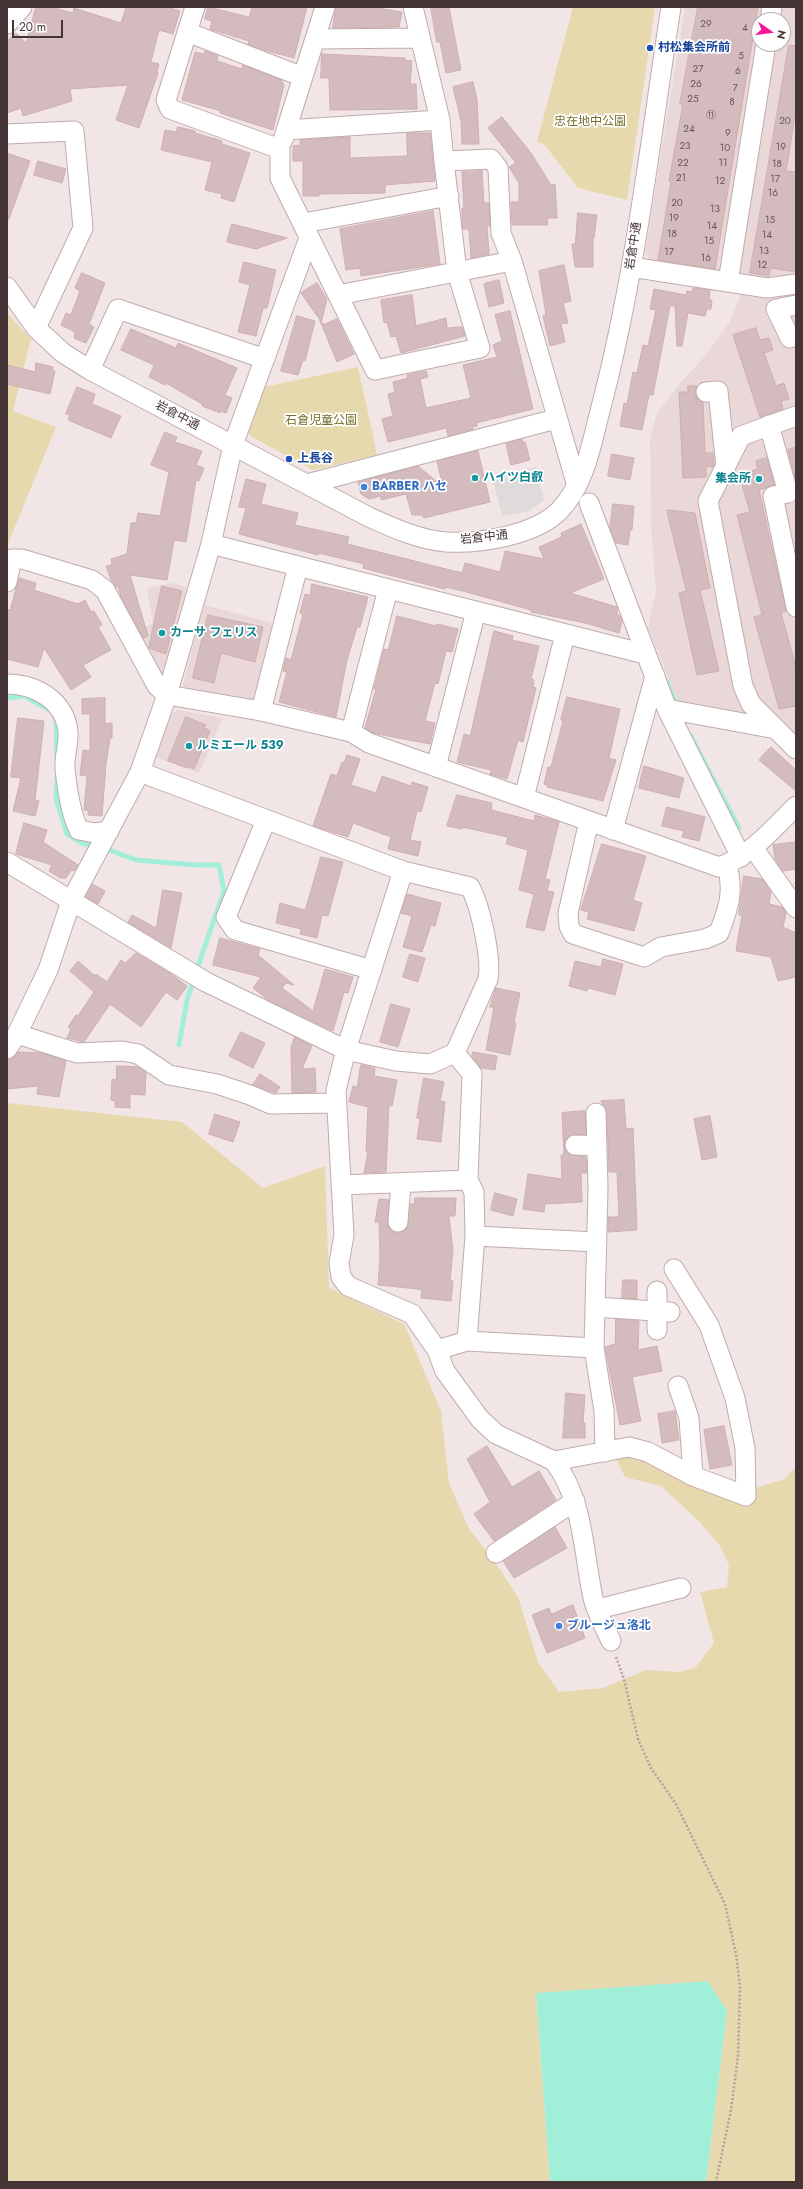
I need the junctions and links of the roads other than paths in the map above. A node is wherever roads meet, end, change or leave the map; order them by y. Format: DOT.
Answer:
graph roads {
  1 [pos="22,7"];
  2 [pos="195,7"];
  3 [pos="325,7"];
  4 [pos="413,7"];
  5 [pos="671,7"];
  6 [pos="7,24"];
  7 [pos="187,32"];
  8 [pos="419,38"];
  9 [pos="315,39"];
  10 [pos="765,52"];
  11 [pos="303,77"];
  12 [pos="440,120"];
  13 [pos="286,130"];
  14 [pos="7,134"];
  15 [pos="280,149"];
  16 [pos="444,161"];
  17 [pos="449,196"];
  18 [pos="306,230"];
  19 [pos="512,261"];
  20 [pos="631,266"];
  21 [pos="457,272"];
  22 [pos="728,282"];
  23 [pos="796,284"];
  24 [pos="7,287"];
  25 [pos="338,295"];
  26 [pos="796,305"];
  27 [pos="36,328"];
  28 [pos="794,342"];
  29 [pos="265,359"];
  30 [pos="90,370"];
  31 [pos="706,392"];
  32 [pos="796,416"];
  33 [pos="556,419"];
  34 [pos="769,425"];
  35 [pos="233,445"];
  36 [pos="726,467"];
  37 [pos="307,484"];
  38 [pos="577,486"];
  39 [pos="589,503"];
  40 [pos="211,544"];
  41 [pos="298,566"];
  42 [pos="7,582"];
  43 [pos="388,589"];
  44 [pos="796,607"];
  45 [pos="476,611"];
  46 [pos="565,634"];
  47 [pos="645,654"];
  48 [pos="655,676"];
  49 [pos="7,684"];
  50 [pos="167,695"];
  51 [pos="675,710"];
  52 [pos="261,711"];
  53 [pos="776,729"];
  54 [pos="351,732"];
  55 [pos="796,749"];
  56 [pos="436,767"];
  57 [pos="140,772"];
  58 [pos="524,798"];
  59 [pos="796,806"];
  60 [pos="266,820"];
  61 [pos="589,821"];
  62 [pos="613,830"];
  63 [pos="109,831"];
  64 [pos="741,857"];
  65 [pos="7,862"];
  66 [pos="403,871"];
  67 [pos="71,901"];
  68 [pos="796,908"];
  69 [pos="372,970"];
  70 [pos="12,1042"];
  71 [pos="346,1050"];
  72 [pos="455,1052"];
  73 [pos="336,1103"];
  74 [pos="596,1113"];
  75 [pos="575,1145"];
  76 [pos="597,1146"];
  77 [pos="468,1180"];
  78 [pos="401,1183"];
  79 [pos="341,1185"];
  80 [pos="398,1222"];
  81 [pos="475,1236"];
  82 [pos="596,1242"];
  83 [pos="674,1269"];
  84 [pos="657,1291"];
  85 [pos="595,1307"];
  86 [pos="663,1311"];
  87 [pos="657,1330"];
  88 [pos="467,1341"];
  89 [pos="594,1348"];
  90 [pos="437,1350"];
  91 [pos="678,1386"];
  92 [pos="605,1452"];
  93 [pos="554,1461"];
  94 [pos="693,1476"];
  95 [pos="575,1501"];
  96 [pos="496,1553"];
  97 [pos="681,1588"];
  98 [pos="598,1609"];
  99 [pos="611,1641"];
  1 -- 6 [label="street"];
  2 -- 7 [label="street"];
  3 -- 9 [label="street"];
  4 -- 8 [label="street"];
  5 -- 20 [label="street, 岩倉中通"];
  7 -- 11 [label="street"];
  7 -- 15 [label="street"];
  8 -- 9 [label="street"];
  8 -- 12 [label="street"];
  9 -- 11 [label="street"];
  10 -- 22 [label="street"];
  11 -- 13 [label="street"];
  12 -- 13 [label="street"];
  12 -- 16 [label="street"];
  13 -- 15 [label="street"];
  14 -- 27 [label="street"];
  15 -- 18 [label="street"];
  16 -- 17 [label="street"];
  16 -- 19 [label="street"];
  17 -- 18 [label="street"];
  17 -- 21 [label="street"];
  18 -- 25 [label="street"];
  18 -- 29 [label="street"];
  19 -- 21 [label="street"];
  19 -- 33 [label="street"];
  20 -- 22 [label="street"];
  20 -- 38 [label="street, 岩倉中通"];
  21 -- 25 [label="street"];
  21 -- 25 [label="street"];
  22 -- 23 [label="street"];
  24 -- 27 [label="street, 岩倉中通"];
  26 -- 28 [label="street"];
  27 -- 30 [label="street, 岩倉中通"];
  29 -- 30 [label="street"];
  29 -- 35 [label="street"];
  30 -- 35 [label="street, 岩倉中通"];
  31 -- 36 [label="street"];
  32 -- 34 [label="street"];
  33 -- 37 [label="street"];
  33 -- 38 [label="street"];
  34 -- 36 [label="street"];
  34 -- 44 [label="street"];
  35 -- 37 [label="street, 岩倉中通"];
  35 -- 40 [label="street"];
  36 -- 53 [label="street"];
  37 -- 38 [label="street, 岩倉中通"];
  39 -- 47 [label="street"];
  40 -- 41 [label="street"];
  40 -- 50 [label="street"];
  41 -- 43 [label="street"];
  41 -- 52 [label="street"];
  42 -- 50 [label="street"];
  43 -- 45 [label="street"];
  43 -- 54 [label="street"];
  45 -- 46 [label="street"];
  45 -- 56 [label="street"];
  46 -- 47 [label="street"];
  46 -- 58 [label="street"];
  47 -- 48 [label="street"];
  48 -- 51 [label="street"];
  48 -- 62 [label="street"];
  49 -- 63 [label="street"];
  50 -- 52 [label="street"];
  50 -- 57 [label="street"];
  51 -- 53 [label="street"];
  51 -- 64 [label="street"];
  52 -- 54 [label="street"];
  53 -- 55 [label="street"];
  54 -- 56 [label="street"];
  56 -- 58 [label="street"];
  57 -- 60 [label="street"];
  57 -- 63 [label="street"];
  58 -- 61 [label="street"];
  59 -- 64 [label="street"];
  60 -- 66 [label="street"];
  60 -- 69 [label="street"];
  61 -- 62 [label="street"];
  61 -- 64 [label="street"];
  62 -- 64 [label="street"];
  63 -- 67 [label="street"];
  64 -- 68 [label="street"];
  65 -- 67 [label="street"];
  66 -- 69 [label="street"];
  66 -- 72 [label="street"];
  67 -- 70 [label="street"];
  67 -- 71 [label="street"];
  69 -- 71 [label="street"];
  70 -- 73 [label="street"];
  71 -- 72 [label="street"];
  71 -- 73 [label="street"];
  72 -- 77 [label="street"];
  73 -- 79 [label="street"];
  74 -- 76 [label="street"];
  75 -- 76 [label="street"];
  76 -- 82 [label="street"];
  77 -- 78 [label="street"];
  77 -- 81 [label="street"];
  78 -- 79 [label="street"];
  78 -- 80 [label="street"];
  79 -- 90 [label="street"];
  81 -- 82 [label="street"];
  81 -- 88 [label="street"];
  82 -- 85 [label="street"];
  83 -- 94 [label="street"];
  84 -- 86 [label="street"];
  85 -- 86 [label="street"];
  85 -- 89 [label="street"];
  86 -- 87 [label="street"];
  88 -- 89 [label="street"];
  88 -- 90 [label="street"];
  89 -- 92 [label="street"];
  90 -- 93 [label="street"];
  91 -- 94 [label="street"];
  92 -- 93 [label="street"];
  92 -- 94 [label="street"];
  93 -- 95 [label="street"];
  95 -- 96 [label="street"];
  95 -- 98 [label="street"];
  97 -- 98 [label="street"];
  98 -- 99 [label="street"];
}
